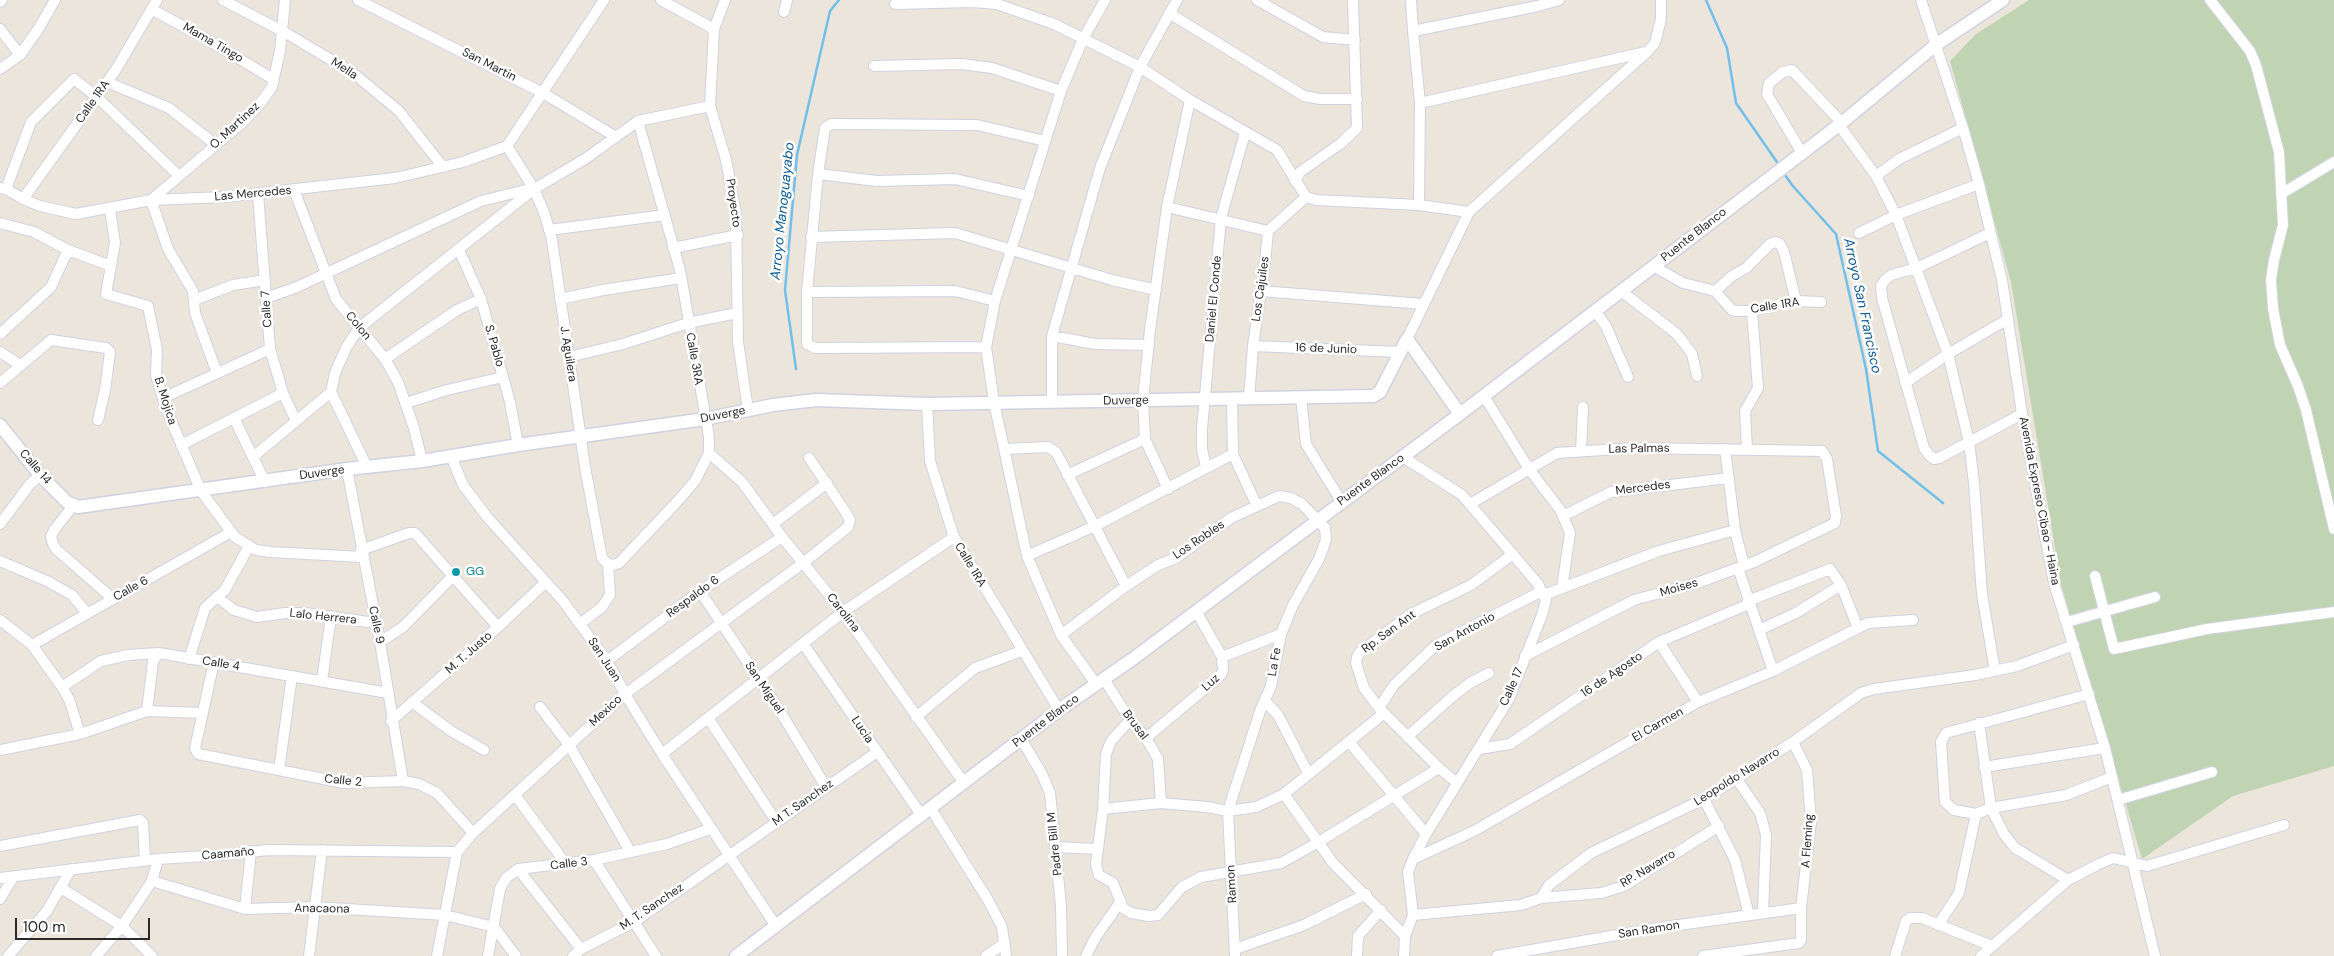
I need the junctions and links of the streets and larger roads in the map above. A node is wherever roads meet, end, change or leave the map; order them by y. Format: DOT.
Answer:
graph roads {
  1 [pos="55,0"];
  2 [pos="157,0"];
  3 [pos="222,0"];
  4 [pos="285,0"];
  5 [pos="358,0"];
  6 [pos="604,0"];
  7 [pos="661,0"];
  8 [pos="725,0"];
  9 [pos="787,0"];
  10 [pos="1105,0"];
  11 [pos="1177,0"];
  12 [pos="1257,0"];
  13 [pos="1353,0"];
  14 [pos="1412,0"];
  15 [pos="1559,0"];
  16 [pos="1661,0"];
  17 [pos="1921,0"];
  18 [pos="2003,0"];
  19 [pos="2210,0"];
  20 [pos="375,2"];
  21 [pos="895,4"];
  22 [pos="151,9"];
  23 [pos="784,12"];
  24 [pos="1169,13"];
  25 [pos="0,29"];
  26 [pos="282,30"];
  27 [pos="714,30"];
  28 [pos="1413,31"];
  29 [pos="1083,39"];
  30 [pos="1356,40"];
  31 [pos="1936,44"];
  32 [pos="1647,52"];
  33 [pos="20,55"];
  34 [pos="874,66"];
  35 [pos="1140,67"];
  36 [pos="0,69"];
  37 [pos="273,79"];
  38 [pos="107,82"];
  39 [pos="1061,91"];
  40 [pos="543,93"];
  41 [pos="97,97"];
  42 [pos="1357,99"];
  43 [pos="1190,100"];
  44 [pos="1420,103"];
  45 [pos="710,106"];
  46 [pos="638,121"];
  47 [pos="1841,124"];
  48 [pos="1964,128"];
  49 [pos="1245,132"];
  50 [pos="616,137"];
  51 [pos="1045,141"];
  52 [pos="216,145"];
  53 [pos="507,146"];
  54 [pos="1802,153"];
  55 [pos="2334,162"];
  56 [pos="443,166"];
  57 [pos="818,174"];
  58 [pos="179,176"];
  59 [pos="1876,176"];
  60 [pos="1295,181"];
  61 [pos="1979,184"];
  62 [pos="3,188"];
  63 [pos="534,188"];
  64 [pos="294,190"];
  65 [pos="258,194"];
  66 [pos="2282,194"];
  67 [pos="1029,196"];
  68 [pos="1306,197"];
  69 [pos="23,199"];
  70 [pos="152,200"];
  71 [pos="1420,205"];
  72 [pos="1168,207"];
  73 [pos="110,209"];
  74 [pos="1469,212"];
  75 [pos="665,215"];
  76 [pos="1896,215"];
  77 [pos="1221,218"];
  78 [pos="0,223"];
  79 [pos="549,230"];
  80 [pos="1268,231"];
  81 [pos="1859,233"];
  82 [pos="1990,233"];
  83 [pos="738,235"];
  84 [pos="811,237"];
  85 [pos="673,248"];
  86 [pos="68,250"];
  87 [pos="458,250"];
  88 [pos="1012,251"];
  89 [pos="111,266"];
  90 [pos="1653,266"];
  91 [pos="1073,267"];
  92 [pos="1917,268"];
  93 [pos="327,273"];
  94 [pos="681,278"];
  95 [pos="265,280"];
  96 [pos="1156,290"];
  97 [pos="1261,291"];
  98 [pos="1621,291"];
  99 [pos="1715,291"];
  100 [pos="807,292"];
  101 [pos="266,298"];
  102 [pos="481,299"];
  103 [pos="194,300"];
  104 [pos="560,300"];
  105 [pos="995,301"];
  106 [pos="1796,301"];
  107 [pos="1821,302"];
  108 [pos="1423,304"];
  109 [pos="1594,311"];
  110 [pos="1752,311"];
  111 [pos="737,313"];
  112 [pos="2008,320"];
  113 [pos="688,323"];
  114 [pos="358,328"];
  115 [pos="0,334"];
  116 [pos="1052,336"];
  117 [pos="1407,339"];
  118 [pos="1149,345"];
  119 [pos="1252,346"];
  120 [pos="986,347"];
  121 [pos="270,349"];
  122 [pos="0,352"];
  123 [pos="1400,352"];
  124 [pos="1948,354"];
  125 [pos="569,357"];
  126 [pos="386,359"];
  127 [pos="20,365"];
  128 [pos="217,373"];
  129 [pos="1697,376"];
  130 [pos="503,377"];
  131 [pos="1628,377"];
  132 [pos="0,383"];
  133 [pos="1905,383"];
  134 [pos="331,392"];
  135 [pos="283,393"];
  136 [pos="1484,396"];
  137 [pos="1302,397"];
  138 [pos="163,398"];
  139 [pos="1232,399"];
  140 [pos="1249,399"];
  141 [pos="1143,400"];
  142 [pos="1205,400"];
  143 [pos="994,402"];
  144 [pos="1052,402"];
  145 [pos="406,403"];
  146 [pos="927,404"];
  147 [pos="1583,407"];
  148 [pos="748,410"];
  149 [pos="1460,414"];
  150 [pos="2022,414"];
  151 [pos="234,418"];
  152 [pos="705,419"];
  153 [pos="98,420"];
  154 [pos="296,421"];
  155 [pos="0,425"];
  156 [pos="580,436"];
  157 [pos="1145,438"];
  158 [pos="1969,442"];
  159 [pos="181,445"];
  160 [pos="518,445"];
  161 [pos="1005,449"];
  162 [pos="1725,449"];
  163 [pos="1747,450"];
  164 [pos="1581,451"];
  165 [pos="709,453"];
  166 [pos="1234,454"];
  167 [pos="451,456"];
  168 [pos="253,457"];
  169 [pos="1402,457"];
  170 [pos="809,458"];
  171 [pos="422,461"];
  172 [pos="367,467"];
  173 [pos="1206,467"];
  174 [pos="347,469"];
  175 [pos="1528,469"];
  176 [pos="40,475"];
  177 [pos="1067,475"];
  178 [pos="1729,478"];
  179 [pos="265,482"];
  180 [pos="827,483"];
  181 [pos="1168,489"];
  182 [pos="201,491"];
  183 [pos="1342,501"];
  184 [pos="1470,504"];
  185 [pos="73,506"];
  186 [pos="1257,506"];
  187 [pos="1563,516"];
  188 [pos="1317,520"];
  189 [pos="1835,523"];
  190 [pos="0,524"];
  191 [pos="773,524"];
  192 [pos="1095,526"];
  193 [pos="2334,529"];
  194 [pos="1735,530"];
  195 [pos="233,534"];
  196 [pos="782,537"];
  197 [pos="954,537"];
  198 [pos="250,546"];
  199 [pos="362,553"];
  200 [pos="1513,554"];
  201 [pos="1027,556"];
  202 [pos="0,561"];
  203 [pos="803,563"];
  204 [pos="610,565"];
  205 [pos="1741,567"];
  206 [pos="453,576"];
  207 [pos="2095,576"];
  208 [pos="546,582"];
  209 [pos="1841,585"];
  210 [pos="1126,586"];
  211 [pos="1562,588"];
  212 [pos="700,590"];
  213 [pos="1543,593"];
  214 [pos="218,597"];
  215 [pos="2155,597"];
  216 [pos="113,599"];
  217 [pos="1749,602"];
  218 [pos="1196,611"];
  219 [pos="843,612"];
  220 [pos="2104,612"];
  221 [pos="2334,612"];
  222 [pos="87,613"];
  223 [pos="330,616"];
  224 [pos="0,620"];
  225 [pos="1913,620"];
  226 [pos="375,622"];
  227 [pos="2067,622"];
  228 [pos="722,623"];
  229 [pos="580,624"];
  230 [pos="498,627"];
  231 [pos="1858,628"];
  232 [pos="1759,630"];
  233 [pos="1281,634"];
  234 [pos="1061,635"];
  235 [pos="380,642"];
  236 [pos="1659,642"];
  237 [pos="804,644"];
  238 [pos="32,645"];
  239 [pos="2074,645"];
  240 [pos="1022,650"];
  241 [pos="159,653"];
  242 [pos="1526,656"];
  243 [pos="1222,657"];
  244 [pos="189,659"];
  245 [pos="608,660"];
  246 [pos="214,662"];
  247 [pos="1774,671"];
  248 [pos="1995,671"];
  249 [pos="1489,673"];
  250 [pos="292,676"];
  251 [pos="758,679"];
  252 [pos="322,682"];
  253 [pos="1100,682"];
  254 [pos="62,686"];
  255 [pos="388,693"];
  256 [pos="625,694"];
  257 [pos="2089,694"];
  258 [pos="1264,701"];
  259 [pos="412,702"];
  260 [pos="1698,702"];
  261 [pos="540,707"];
  262 [pos="1059,710"];
  263 [pos="147,711"];
  264 [pos="1381,711"];
  265 [pos="203,713"];
  266 [pos="916,717"];
  267 [pos="708,718"];
  268 [pos="1130,720"];
  269 [pos="391,721"];
  270 [pos="1979,723"];
  271 [pos="80,734"];
  272 [pos="1407,737"];
  273 [pos="1146,738"];
  274 [pos="1021,740"];
  275 [pos="1350,742"];
  276 [pos="1793,742"];
  277 [pos="569,745"];
  278 [pos="2105,748"];
  279 [pos="1478,749"];
  280 [pos="0,750"];
  281 [pos="484,750"];
  282 [pos="877,752"];
  283 [pos="662,754"];
  284 [pos="1984,767"];
  285 [pos="1439,768"];
  286 [pos="279,770"];
  287 [pos="2212,772"];
  288 [pos="1308,773"];
  289 [pos="1736,778"];
  290 [pos="2112,778"];
  291 [pos="403,781"];
  292 [pos="964,783"];
  293 [pos="1457,783"];
  294 [pos="826,787"];
  295 [pos="1284,794"];
  296 [pos="516,795"];
  297 [pos="1394,796"];
  298 [pos="1704,799"];
  299 [pos="2118,800"];
  300 [pos="1161,803"];
  301 [pos="1990,808"];
  302 [pos="1103,809"];
  303 [pos="1228,811"];
  304 [pos="926,812"];
  305 [pos="1976,814"];
  306 [pos="776,821"];
  307 [pos="2284,825"];
  308 [pos="1719,826"];
  309 [pos="710,829"];
  310 [pos="473,833"];
  311 [pos="1426,834"];
  312 [pos="1317,843"];
  313 [pos="0,846"];
  314 [pos="1056,847"];
  315 [pos="1098,849"];
  316 [pos="322,850"];
  317 [pos="251,851"];
  318 [pos="630,851"];
  319 [pos="457,852"];
  320 [pos="728,854"];
  321 [pos="158,859"];
  322 [pos="1413,859"];
  323 [pos="594,860"];
  324 [pos="145,861"];
  325 [pos="566,864"];
  326 [pos="2134,865"];
  327 [pos="71,869"];
  328 [pos="518,869"];
  329 [pos="1232,873"];
  330 [pos="14,876"];
  331 [pos="0,878"];
  332 [pos="2068,880"];
  333 [pos="152,882"];
  334 [pos="61,888"];
  335 [pos="1366,894"];
  336 [pos="1540,898"];
  337 [pos="0,899"];
  338 [pos="1121,901"];
  339 [pos="314,907"];
  340 [pos="1802,908"];
  341 [pos="245,909"];
  342 [pos="1381,910"];
  343 [pos="1763,913"];
  344 [pos="445,915"];
  345 [pos="1413,915"];
  346 [pos="1749,915"];
  347 [pos="634,922"];
  348 [pos="1938,925"];
  349 [pos="122,926"];
  350 [pos="776,926"];
  351 [pos="494,927"];
  352 [pos="1405,936"];
  353 [pos="1004,943"];
  354 [pos="1992,946"];
  355 [pos="1234,952"];
  356 [pos="577,953"];
  357 [pos="8,956"];
  358 [pos="96,956"];
  359 [pos="152,956"];
  360 [pos="309,956"];
  361 [pos="437,956"];
  362 [pos="488,956"];
  363 [pos="516,956"];
  364 [pos="656,956"];
  365 [pos="736,956"];
  366 [pos="986,956"];
  367 [pos="1006,956"];
  368 [pos="1062,956"];
  369 [pos="1086,956"];
  370 [pos="1357,956"];
  371 [pos="1404,956"];
  372 [pos="1497,956"];
  373 [pos="1703,956"];
  374 [pos="1895,956"];
  375 [pos="1981,956"];
  376 [pos="2155,956"];
  1 -- 33 [label="street"];
  2 -- 22 [label="street, Calle 1RA"];
  3 -- 26 [label="street, Mella"];
  4 -- 26 [label="street, O. Martinez"];
  5 -- 20 [label="street, San Martin"];
  6 -- 40 [label="street"];
  7 -- 27 [label="street"];
  8 -- 27 [label="street, Proyecto"];
  9 -- 23 [label="street"];
  10 -- 29 [label="street, Brusal"];
  11 -- 24 [label="street"];
  12 -- 30 [label="street"];
  13 -- 30 [label="street"];
  14 -- 28 [label="street"];
  15 -- 28 [label="street"];
  16 -- 32 [label="street"];
  17 -- 31 [label="street, Avenida Expreso Cibao - Haina"];
  18 -- 31 [label="street, Puente Blanco"];
  19 -- 66 [label="street"];
  20 -- 40 [label="street, San Martin"];
  21 -- 29 [label="street"];
  22 -- 37 [label="street, Mama Tingo"];
  22 -- 38 [label="street, Calle 1RA"];
  24 -- 35 [label="street"];
  24 -- 42 [label="street"];
  25 -- 33 [label="street"];
  26 -- 37 [label="street, O. Martinez"];
  26 -- 56 [label="street, Mella"];
  27 -- 45 [label="street, Proyecto"];
  28 -- 44 [label="street"];
  29 -- 35 [label="street"];
  29 -- 39 [label="street, Brusal"];
  30 -- 42 [label="street"];
  31 -- 47 [label="street, Puente Blanco"];
  31 -- 48 [label="street, Avenida Expreso Cibao - Haina"];
  32 -- 44 [label="street"];
  32 -- 74 [label="street"];
  33 -- 36 [label="street"];
  34 -- 39 [label="street"];
  35 -- 43 [label="street"];
  35 -- 91 [label="street"];
  37 -- 52 [label="street, O. Martinez"];
  38 -- 41 [label="street, Calle 1RA"];
  38 -- 52 [label="street"];
  39 -- 51 [label="street, Brusal"];
  40 -- 50 [label="street, San Martin"];
  40 -- 53 [label="street"];
  41 -- 58 [label="street"];
  41 -- 62 [label="street"];
  41 -- 69 [label="street, Calle 1RA"];
  42 -- 60 [label="street"];
  43 -- 49 [label="street"];
  43 -- 72 [label="street"];
  44 -- 71 [label="street"];
  45 -- 46 [label="street"];
  45 -- 83 [label="street, Proyecto"];
  46 -- 50 [label="street"];
  46 -- 75 [label="street, Calle 3RA"];
  47 -- 54 [label="street, Puente Blanco"];
  47 -- 54 [label="street"];
  47 -- 59 [label="street"];
  48 -- 59 [label="street"];
  48 -- 61 [label="street, Avenida Expreso Cibao - Haina"];
  49 -- 60 [label="street"];
  49 -- 77 [label="street, Daniel El Conde"];
  50 -- 63 [label="street"];
  51 -- 57 [label="street"];
  51 -- 67 [label="street, Brusal"];
  52 -- 58 [label="street, O. Martinez"];
  53 -- 56 [label="street, Las Mercedes"];
  53 -- 63 [label="street, J. Aguilera"];
  54 -- 90 [label="street, Puente Blanco"];
  55 -- 66 [label="street"];
  56 -- 64 [label="street, Las Mercedes"];
  57 -- 67 [label="street"];
  57 -- 84 [label="street"];
  58 -- 70 [label="street, O. Martinez"];
  59 -- 76 [label="street"];
  60 -- 68 [label="street"];
  61 -- 76 [label="street"];
  61 -- 82 [label="street, Avenida Expreso Cibao - Haina"];
  62 -- 69 [label="street, Las Mercedes"];
  63 -- 79 [label="street, J. Aguilera"];
  63 -- 87 [label="street"];
  63 -- 93 [label="street"];
  64 -- 65 [label="street, Las Mercedes"];
  64 -- 93 [label="street, Colon"];
  65 -- 70 [label="street, Las Mercedes"];
  65 -- 95 [label="street, Calle 7"];
  66 -- 193 [label="street"];
  67 -- 88 [label="street, Brusal"];
  68 -- 71 [label="street"];
  68 -- 80 [label="street"];
  69 -- 73 [label="street, Las Mercedes"];
  70 -- 73 [label="street, Las Mercedes"];
  70 -- 103 [label="street"];
  71 -- 74 [label="street"];
  72 -- 77 [label="street"];
  72 -- 96 [label="street"];
  73 -- 89 [label="street"];
  74 -- 108 [label="street"];
  75 -- 79 [label="street"];
  75 -- 85 [label="street, Calle 3RA"];
  76 -- 81 [label="street"];
  76 -- 92 [label="street"];
  77 -- 80 [label="street"];
  77 -- 142 [label="street, Daniel El Conde"];
  78 -- 86 [label="street"];
  79 -- 104 [label="street, J. Aguilera"];
  80 -- 97 [label="street, Los Cajuiles"];
  82 -- 92 [label="street"];
  82 -- 112 [label="street, Avenida Expreso Cibao - Haina"];
  83 -- 85 [label="street"];
  83 -- 111 [label="street, Proyecto"];
  84 -- 88 [label="street"];
  84 -- 100 [label="street"];
  85 -- 94 [label="street, Calle 3RA"];
  86 -- 89 [label="street"];
  86 -- 115 [label="street"];
  87 -- 102 [label="street, S. Pablo"];
  87 -- 114 [label="street"];
  88 -- 91 [label="street"];
  88 -- 105 [label="street, Brusal"];
  89 -- 138 [label="street, B. Mojica"];
  90 -- 98 [label="street, Puente Blanco"];
  90 -- 99 [label="street"];
  91 -- 96 [label="street"];
  91 -- 116 [label="street"];
  92 -- 124 [label="street"];
  92 -- 133 [label="street"];
  93 -- 101 [label="street"];
  93 -- 114 [label="street, Colon"];
  94 -- 104 [label="street"];
  94 -- 113 [label="street, Calle 3RA"];
  95 -- 101 [label="street, Calle 7"];
  95 -- 103 [label="street"];
  96 -- 118 [label="street"];
  97 -- 108 [label="street"];
  97 -- 119 [label="street, Los Cajuiles"];
  98 -- 109 [label="street, Puente Blanco"];
  98 -- 129 [label="street"];
  99 -- 106 [label="street"];
  99 -- 110 [label="street, Calle 1RA"];
  100 -- 105 [label="street"];
  100 -- 120 [label="street"];
  101 -- 121 [label="street, Calle 7"];
  102 -- 126 [label="street"];
  102 -- 130 [label="street, S. Pablo"];
  103 -- 128 [label="street"];
  104 -- 125 [label="street, J. Aguilera"];
  105 -- 120 [label="street, Brusal"];
  106 -- 107 [label="street, Calle 1RA"];
  106 -- 110 [label="street, Calle 1RA"];
  108 -- 117 [label="street"];
  109 -- 131 [label="street"];
  109 -- 136 [label="street, Puente Blanco"];
  110 -- 163 [label="street"];
  111 -- 113 [label="street"];
  111 -- 148 [label="street, Proyecto"];
  112 -- 124 [label="street"];
  112 -- 150 [label="street, Avenida Expreso Cibao - Haina"];
  113 -- 125 [label="street"];
  113 -- 152 [label="street, Calle 3RA"];
  114 -- 126 [label="street, Colon"];
  114 -- 134 [label="street"];
  116 -- 118 [label="street"];
  116 -- 144 [label="street"];
  117 -- 123 [label="street"];
  117 -- 149 [label="street"];
  118 -- 141 [label="street"];
  119 -- 123 [label="street, 16 de Junio"];
  119 -- 140 [label="street, Los Cajuiles"];
  120 -- 143 [label="street, Brusal"];
  121 -- 128 [label="street"];
  121 -- 135 [label="street, Calle 7"];
  122 -- 127 [label="street"];
  123 -- 137 [label="street, Duverge"];
  124 -- 133 [label="street"];
  124 -- 158 [label="street"];
  125 -- 156 [label="street, J. Aguilera"];
  126 -- 145 [label="street, Colon"];
  127 -- 132 [label="street"];
  127 -- 153 [label="street"];
  128 -- 138 [label="street"];
  130 -- 145 [label="street"];
  130 -- 160 [label="street, S. Pablo"];
  133 -- 158 [label="street"];
  134 -- 154 [label="street"];
  134 -- 172 [label="street"];
  135 -- 151 [label="street"];
  135 -- 154 [label="street, Calle 7"];
  136 -- 149 [label="street, Puente Blanco"];
  136 -- 175 [label="street"];
  137 -- 140 [label="street, Duverge"];
  137 -- 183 [label="street"];
  138 -- 159 [label="street, B. Mojica"];
  139 -- 140 [label="street, Duverge"];
  139 -- 142 [label="street, Duverge"];
  139 -- 166 [label="street"];
  141 -- 142 [label="street, Duverge"];
  141 -- 144 [label="street, Duverge"];
  141 -- 157 [label="street"];
  142 -- 173 [label="street, Daniel El Conde"];
  143 -- 144 [label="street, Duverge"];
  143 -- 146 [label="street, Duverge"];
  143 -- 161 [label="street, Brusal"];
  145 -- 171 [label="street, Colon"];
  146 -- 148 [label="street, Duverge"];
  146 -- 197 [label="street, Calle 1RA"];
  147 -- 164 [label="street"];
  148 -- 152 [label="street, Duverge"];
  149 -- 169 [label="street, Puente Blanco"];
  150 -- 158 [label="street"];
  150 -- 227 [label="street, Avenida Expreso Cibao - Haina"];
  151 -- 159 [label="street"];
  151 -- 168 [label="street"];
  152 -- 156 [label="street, Duverge"];
  152 -- 165 [label="street, Calle 3RA"];
  154 -- 168 [label="street"];
  155 -- 176 [label="street, Calle 14"];
  156 -- 160 [label="street, Duverge"];
  156 -- 204 [label="street, J. Aguilera"];
  157 -- 177 [label="street"];
  157 -- 181 [label="street"];
  158 -- 248 [label="street"];
  159 -- 182 [label="street, B. Mojica"];
  160 -- 167 [label="street, Duverge"];
  161 -- 177 [label="street"];
  161 -- 201 [label="street, Brusal"];
  162 -- 163 [label="street, Las Palmas"];
  162 -- 164 [label="street, Las Palmas"];
  162 -- 178 [label="street"];
  163 -- 189 [label="street, Las Palmas"];
  164 -- 175 [label="street, Las Palmas"];
  165 -- 191 [label="street, Carolina"];
  165 -- 204 [label="street"];
  166 -- 173 [label="street"];
  166 -- 186 [label="street"];
  167 -- 171 [label="street, Duverge"];
  167 -- 208 [label="street, San Juan"];
  168 -- 179 [label="street"];
  169 -- 183 [label="street, Puente Blanco"];
  169 -- 184 [label="street"];
  170 -- 180 [label="street"];
  171 -- 172 [label="street, Duverge"];
  172 -- 174 [label="street, Duverge"];
  173 -- 181 [label="street"];
  174 -- 179 [label="street, Duverge"];
  174 -- 199 [label="street, Calle 9"];
  175 -- 184 [label="street, Las Palmas"];
  175 -- 187 [label="street"];
  176 -- 185 [label="street, Calle 14"];
  176 -- 190 [label="street"];
  177 -- 192 [label="street"];
  178 -- 187 [label="street, Mercedes"];
  178 -- 194 [label="street"];
  179 -- 182 [label="street, Duverge"];
  180 -- 191 [label="street"];
  180 -- 203 [label="street, Mexico"];
  181 -- 192 [label="street"];
  182 -- 185 [label="street, Duverge"];
  182 -- 195 [label="street, B. Mojica"];
  183 -- 188 [label="street, Puente Blanco"];
  184 -- 200 [label="street"];
  185 -- 216 [label="street"];
  186 -- 188 [label="street, Los Robles"];
  186 -- 210 [label="street, Los Robles"];
  187 -- 211 [label="street"];
  188 -- 218 [label="street, Puente Blanco"];
  188 -- 233 [label="street, La Fe"];
  189 -- 205 [label="street, Moises"];
  191 -- 196 [label="street, Carolina"];
  192 -- 201 [label="street"];
  192 -- 210 [label="street"];
  194 -- 205 [label="street"];
  194 -- 211 [label="street, San Antonio"];
  195 -- 198 [label="street"];
  195 -- 216 [label="street, Calle 6"];
  196 -- 203 [label="street, Carolina"];
  196 -- 212 [label="street, Respaldo 6"];
  197 -- 219 [label="street"];
  197 -- 240 [label="street, Calle 1RA"];
  198 -- 199 [label="street"];
  198 -- 214 [label="street"];
  199 -- 206 [label="street"];
  199 -- 226 [label="street, Calle 9"];
  200 -- 213 [label="street"];
  200 -- 264 [label="street, Rp. San Ant"];
  201 -- 234 [label="street, Brusal"];
  202 -- 222 [label="street"];
  203 -- 219 [label="street, Carolina"];
  203 -- 228 [label="street, Mexico"];
  204 -- 229 [label="street, J. Aguilera"];
  205 -- 217 [label="street"];
  205 -- 242 [label="street, Moises"];
  206 -- 230 [label="street"];
  206 -- 235 [label="street"];
  207 -- 220 [label="street"];
  208 -- 229 [label="street, San Juan"];
  208 -- 230 [label="street, M. T. Justo"];
  209 -- 217 [label="street, 16 de Agosto"];
  209 -- 231 [label="street"];
  209 -- 232 [label="street"];
  210 -- 234 [label="street, Los Robles"];
  211 -- 213 [label="street, San Antonio"];
  212 -- 228 [label="street, San Miguel"];
  212 -- 245 [label="street, Respaldo 6"];
  213 -- 242 [label="street, Calle 17"];
  213 -- 264 [label="street, San Antonio"];
  214 -- 223 [label="street, Lalo Herrera"];
  214 -- 244 [label="street"];
  215 -- 220 [label="street"];
  216 -- 222 [label="street, Calle 6"];
  217 -- 232 [label="street"];
  217 -- 236 [label="street, 16 de Agosto"];
  218 -- 243 [label="street, Luz"];
  218 -- 253 [label="street, Puente Blanco"];
  219 -- 237 [label="street"];
  219 -- 266 [label="street, Carolina"];
  220 -- 221 [label="street"];
  220 -- 227 [label="street"];
  222 -- 238 [label="street, Calle 6"];
  223 -- 226 [label="street, Lalo Herrera"];
  223 -- 252 [label="street"];
  224 -- 238 [label="street"];
  225 -- 231 [label="street, El Carmen"];
  226 -- 235 [label="street, Calle 9"];
  227 -- 239 [label="street, Avenida Expreso Cibao - Haina"];
  228 -- 251 [label="street, San Miguel"];
  228 -- 256 [label="street, Mexico"];
  229 -- 245 [label="street, San Juan"];
  230 -- 259 [label="street, M. T. Justo"];
  231 -- 247 [label="street, El Carmen"];
  232 -- 247 [label="street"];
  233 -- 243 [label="street"];
  233 -- 258 [label="street, La Fe"];
  234 -- 253 [label="street, Brusal"];
  235 -- 255 [label="street, Calle 9"];
  236 -- 260 [label="street"];
  236 -- 279 [label="street, 16 de Agosto"];
  237 -- 251 [label="street"];
  237 -- 282 [label="street, Lucia"];
  238 -- 254 [label="street"];
  239 -- 248 [label="street, Leopoldo Navarro"];
  239 -- 257 [label="street, Avenida Expreso Cibao - Haina"];
  240 -- 262 [label="street, Calle 1RA"];
  240 -- 266 [label="street"];
  241 -- 244 [label="street, Calle 4"];
  241 -- 254 [label="street, Calle 4"];
  241 -- 263 [label="street"];
  242 -- 279 [label="street, Calle 17"];
  243 -- 273 [label="street, Luz"];
  244 -- 246 [label="street, Calle 4"];
  245 -- 256 [label="street, San Juan"];
  246 -- 250 [label="street, Calle 4"];
  246 -- 265 [label="street"];
  247 -- 260 [label="street, El Carmen"];
  248 -- 276 [label="street, Leopoldo Navarro"];
  249 -- 272 [label="street"];
  250 -- 252 [label="street, Calle 4"];
  250 -- 286 [label="street"];
  251 -- 267 [label="street"];
  251 -- 294 [label="street, San Miguel"];
  252 -- 255 [label="street, Calle 4"];
  253 -- 262 [label="street, Puente Blanco"];
  253 -- 268 [label="street, Brusal"];
  254 -- 271 [label="street"];
  255 -- 269 [label="street, Calle 9"];
  256 -- 277 [label="street, Mexico"];
  256 -- 283 [label="street, San Juan"];
  257 -- 270 [label="street"];
  257 -- 278 [label="street, Avenida Expreso Cibao - Haina"];
  258 -- 288 [label="street"];
  258 -- 303 [label="street, La Fe"];
  259 -- 269 [label="street, M. T. Justo"];
  259 -- 281 [label="street"];
  260 -- 322 [label="street, El Carmen"];
  261 -- 277 [label="street"];
  262 -- 274 [label="street, Puente Blanco"];
  263 -- 265 [label="street"];
  263 -- 271 [label="street"];
  264 -- 272 [label="street, Rp. San Ant"];
  264 -- 275 [label="street, San Antonio"];
  265 -- 286 [label="street, Calle 2"];
  266 -- 292 [label="street, Carolina"];
  267 -- 283 [label="street"];
  267 -- 306 [label="street"];
  268 -- 273 [label="street, Brusal"];
  268 -- 302 [label="street"];
  269 -- 291 [label="street, Calle 9"];
  270 -- 284 [label="street"];
  270 -- 305 [label="street"];
  271 -- 280 [label="street"];
  272 -- 285 [label="street, Rp. San Ant"];
  273 -- 300 [label="street, Brusal"];
  274 -- 292 [label="street, Puente Blanco"];
  274 -- 314 [label="street, Padre Bill M"];
  275 -- 288 [label="street, San Antonio"];
  275 -- 297 [label="street"];
  276 -- 289 [label="street, Leopoldo Navarro"];
  276 -- 340 [label="street, A Fleming"];
  277 -- 296 [label="street, Mexico"];
  277 -- 318 [label="street"];
  278 -- 284 [label="street"];
  278 -- 290 [label="street, Avenida Expreso Cibao - Haina"];
  279 -- 293 [label="street, Calle 17"];
  282 -- 294 [label="street, M T. Sanchez"];
  282 -- 304 [label="street, Lucia"];
  283 -- 309 [label="street, San Juan"];
  284 -- 301 [label="street"];
  285 -- 293 [label="street, Rp. San Ant"];
  285 -- 297 [label="street"];
  286 -- 291 [label="street, Calle 2"];
  287 -- 299 [label="street"];
  288 -- 295 [label="street, San Antonio"];
  289 -- 298 [label="street, Leopoldo Navarro"];
  289 -- 343 [label="street"];
  290 -- 299 [label="street, Avenida Expreso Cibao - Haina"];
  290 -- 301 [label="street"];
  291 -- 310 [label="street, Calle 2"];
  292 -- 304 [label="street, Puente Blanco"];
  293 -- 311 [label="street, Calle 17"];
  294 -- 306 [label="street, M T. Sanchez"];
  295 -- 303 [label="street, San Antonio"];
  295 -- 312 [label="street"];
  296 -- 310 [label="street, Mexico"];
  296 -- 325 [label="street"];
  297 -- 311 [label="street"];
  297 -- 312 [label="street"];
  298 -- 308 [label="street"];
  298 -- 336 [label="street, Leopoldo Navarro"];
  299 -- 326 [label="street, Avenida Expreso Cibao - Haina"];
  300 -- 302 [label="street, San Antonio"];
  300 -- 303 [label="street, San Antonio"];
  301 -- 305 [label="street"];
  301 -- 332 [label="street"];
  302 -- 315 [label="street"];
  303 -- 329 [label="street, Ramon"];
  304 -- 350 [label="street, Puente Blanco"];
  304 -- 353 [label="street, Lucia"];
  305 -- 348 [label="street"];
  306 -- 320 [label="street, M T. Sanchez"];
  307 -- 326 [label="street"];
  308 -- 336 [label="street, RP. Navarro"];
  308 -- 346 [label="street"];
  309 -- 318 [label="street, Calle 3"];
  309 -- 320 [label="street, San Juan"];
  310 -- 319 [label="street, Mexico"];
  311 -- 322 [label="street, Calle 17"];
  312 -- 329 [label="street"];
  312 -- 335 [label="street"];
  313 -- 324 [label="street"];
  314 -- 315 [label="street"];
  314 -- 368 [label="street, Padre Bill M"];
  315 -- 338 [label="street"];
  316 -- 317 [label="street, Caamaño"];
  316 -- 319 [label="street, Caamaño"];
  316 -- 339 [label="street"];
  317 -- 321 [label="street, Caamaño"];
  317 -- 341 [label="street"];
  318 -- 323 [label="street, Calle 3"];
  319 -- 344 [label="street, Mexico"];
  320 -- 347 [label="street, M. T. Sanchez"];
  320 -- 350 [label="street, San Juan"];
  321 -- 324 [label="street, Caamaño"];
  321 -- 333 [label="street"];
  322 -- 345 [label="street, Calle 17"];
  323 -- 325 [label="street, Calle 3"];
  323 -- 347 [label="street"];
  324 -- 327 [label="street, Caamaño"];
  325 -- 328 [label="street, Calle 3"];
  326 -- 332 [label="street"];
  326 -- 376 [label="street, Avenida Expreso Cibao - Haina"];
  327 -- 330 [label="street, Caamaño"];
  327 -- 334 [label="street"];
  328 -- 351 [label="street"];
  328 -- 356 [label="street"];
  329 -- 338 [label="street"];
  329 -- 355 [label="street, Ramon"];
  330 -- 331 [label="street, Caamaño"];
  330 -- 337 [label="street"];
  332 -- 354 [label="street"];
  333 -- 341 [label="street, Anacaona"];
  333 -- 349 [label="street"];
  334 -- 349 [label="street"];
  334 -- 357 [label="street"];
  335 -- 342 [label="street"];
  335 -- 355 [label="street"];
  336 -- 345 [label="street, RP. Navarro"];
  338 -- 369 [label="street"];
  339 -- 341 [label="street, Anacaona"];
  339 -- 344 [label="street, Anacaona"];
  339 -- 360 [label="street"];
  340 -- 343 [label="street, San Ramon"];
  340 -- 373 [label="street, A Fleming"];
  342 -- 352 [label="street"];
  342 -- 370 [label="street"];
  343 -- 346 [label="street, San Ramon"];
  344 -- 351 [label="street, Anacaona"];
  344 -- 361 [label="street, Mexico"];
  345 -- 352 [label="street, Calle 17"];
  346 -- 372 [label="street, San Ramon"];
  347 -- 356 [label="street, M. T. Sanchez"];
  347 -- 364 [label="street"];
  348 -- 354 [label="street"];
  348 -- 374 [label="street"];
  349 -- 358 [label="street"];
  349 -- 359 [label="street"];
  350 -- 365 [label="street, Puente Blanco"];
  351 -- 362 [label="street"];
  351 -- 363 [label="street"];
  352 -- 371 [label="street, Calle 17"];
  353 -- 366 [label="street"];
  353 -- 367 [label="street, Lucia"];
  354 -- 375 [label="street"];
}
